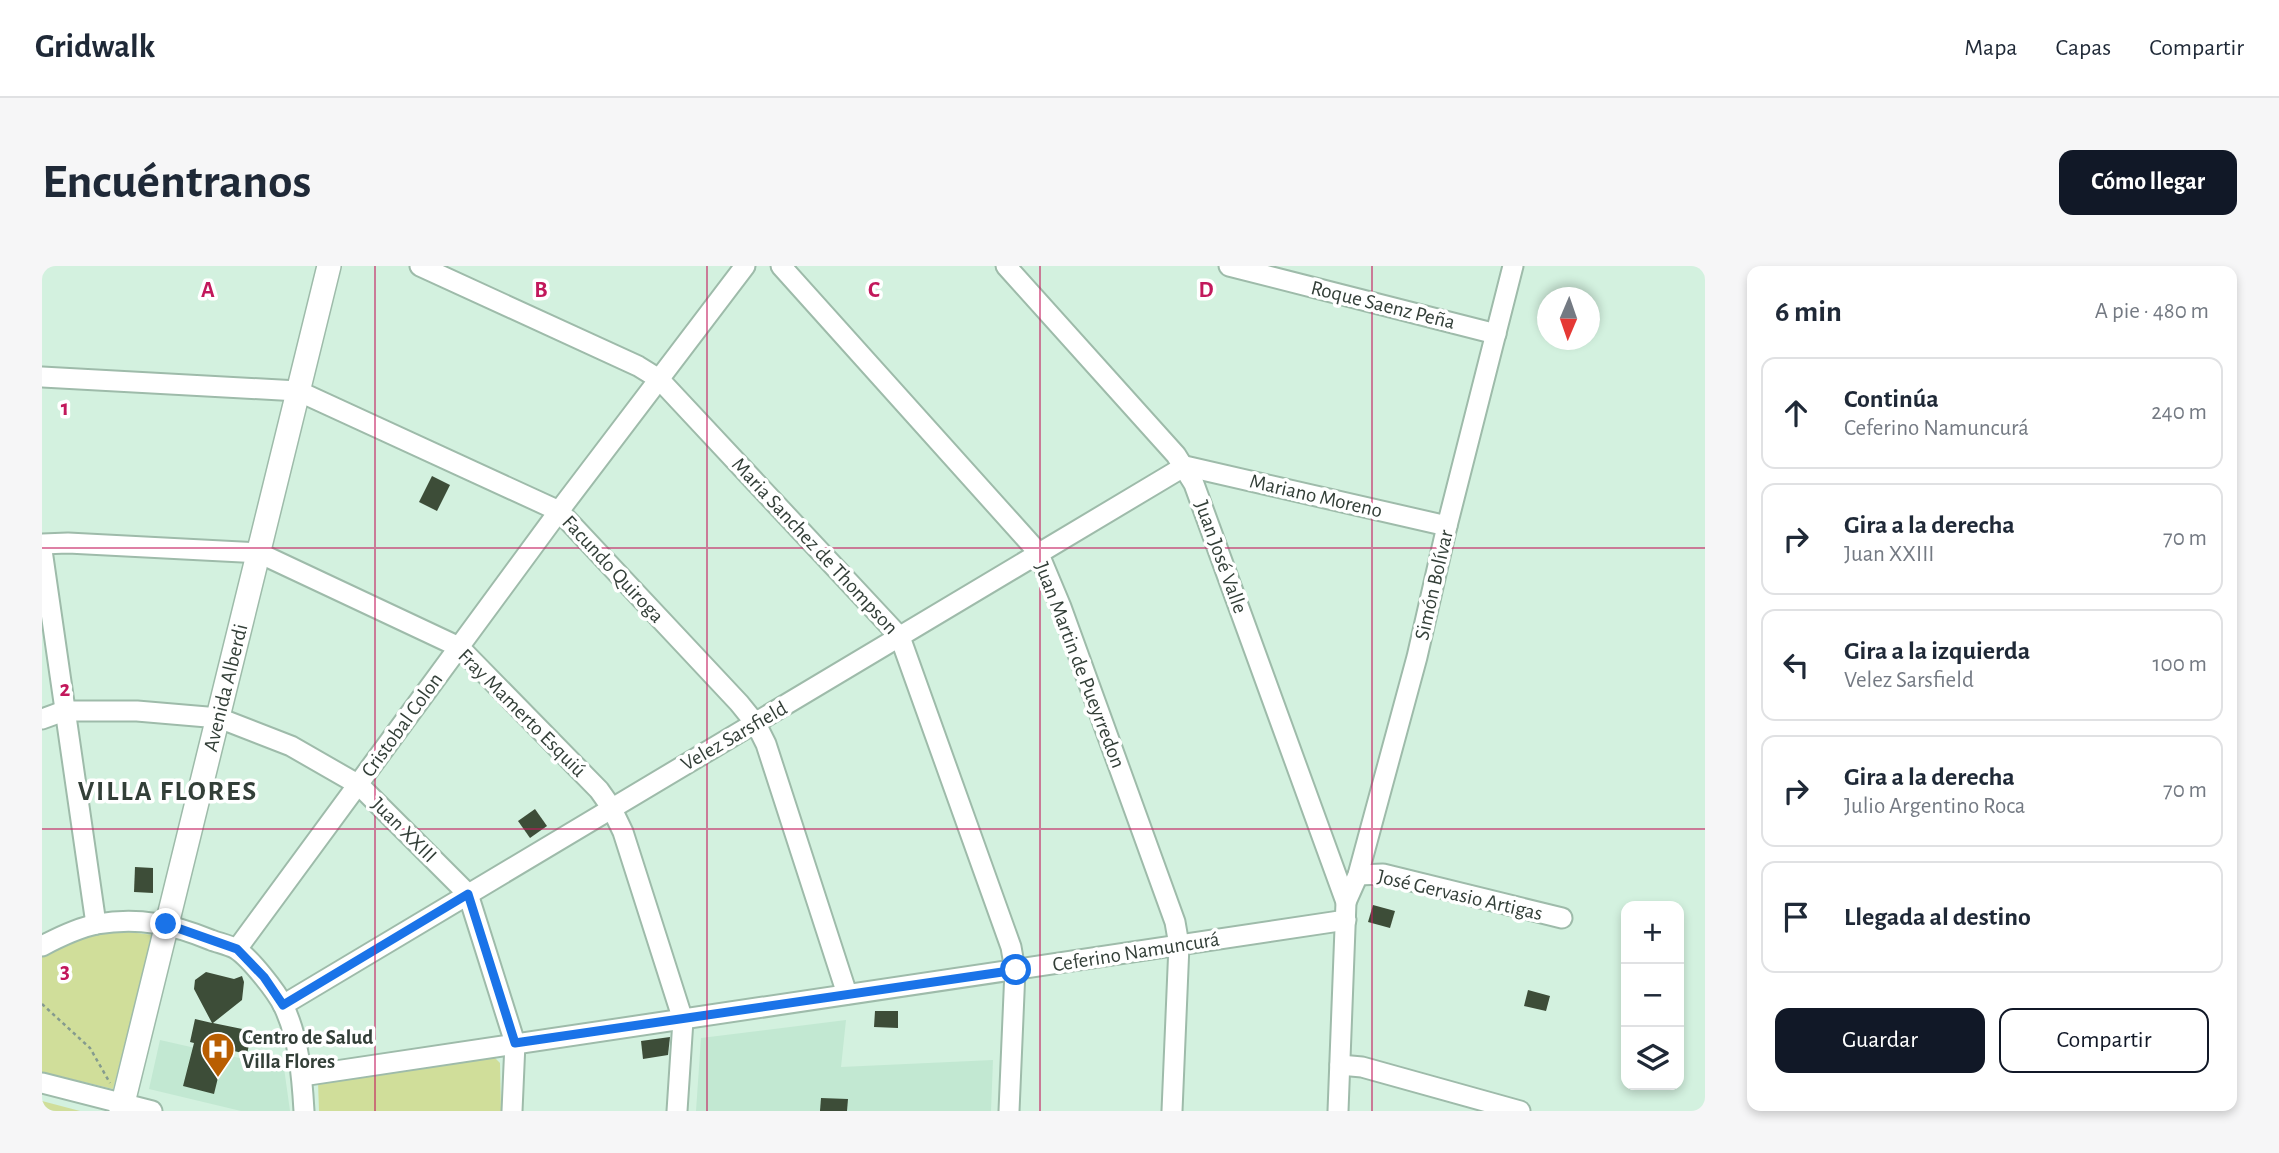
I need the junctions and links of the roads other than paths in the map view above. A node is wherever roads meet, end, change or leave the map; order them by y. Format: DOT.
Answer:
graph roads {
  1 [pos="329,266"];
  2 [pos="420,266"];
  3 [pos="744,266"];
  4 [pos="781,266"];
  5 [pos="1006,266"];
  6 [pos="1229,266"];
  7 [pos="1513,266"];
  8 [pos="1496,334"];
  9 [pos="42,377"];
  10 [pos="659,379"];
  11 [pos="298,391"];
  12 [pos="1185,466"];
  13 [pos="559,511"];
  14 [pos="1447,526"];
  15 [pos="42,544"];
  16 [pos="42,550"];
  17 [pos="1038,552"];
  18 [pos="259,553"];
  19 [pos="900,637"];
  20 [pos="459,647"];
  21 [pos="64,711"];
  22 [pos="219,718"];
  23 [pos="42,719"];
  24 [pos="756,724"];
  25 [pos="359,785"];
  26 [pos="611,807"];
  27 [pos="1358,875"];
  28 [pos="468,894"];
  29 [pos="1346,911"];
  30 [pos="1562,918"];
  31 [pos="166,924"];
  32 [pos="96,925"];
  33 [pos="1179,945"];
  34 [pos="42,946"];
  35 [pos="237,949"];
  36 [pos="1016,970"];
  37 [pos="847,994"];
  38 [pos="283,1005"];
  39 [pos="683,1020"];
  40 [pos="515,1043"];
  41 [pos="1340,1065"];
  42 [pos="302,1076"];
  43 [pos="42,1083"];
  44 [pos="122,1107"];
  45 [pos="152,1111"];
  46 [pos="304,1111"];
  47 [pos="512,1111"];
  48 [pos="677,1111"];
  49 [pos="1009,1111"];
  50 [pos="1172,1111"];
  51 [pos="1338,1111"];
  52 [pos="1520,1111"];
  1 -- 11 [label="main road, Avenida Alberdi"];
  2 -- 10 [label="street, Maria Sanchez de Thompson"];
  3 -- 10 [label="street, Cristobal Colon"];
  4 -- 17 [label="street, Juan Martin de Pueyrredon"];
  5 -- 12 [label="street, Juan José Valle"];
  6 -- 8 [label="street, Roque Saenz Peña"];
  7 -- 8 [label="street, Simón Bolívar"];
  8 -- 14 [label="street, Simón Bolívar"];
  9 -- 11 [label="street, Facundo Quiroga"];
  10 -- 13 [label="street, Cristobal Colon"];
  10 -- 19 [label="street, Maria Sanchez de Thompson"];
  11 -- 13 [label="street, Facundo Quiroga"];
  11 -- 18 [label="main road, Avenida Alberdi"];
  12 -- 14 [label="street, Mariano Moreno"];
  12 -- 17 [label="street, Velez Sarsfield"];
  12 -- 29 [label="street, Juan José Valle"];
  13 -- 20 [label="street, Cristobal Colon"];
  13 -- 24 [label="street, Facundo Quiroga"];
  14 -- 27 [label="street, Simón Bolívar"];
  15 -- 18 [label="street, Fray Mamerto Esquiú"];
  16 -- 21 [label="street"];
  17 -- 19 [label="street, Velez Sarsfield"];
  17 -- 33 [label="street, Juan Martin de Pueyrredon"];
  18 -- 20 [label="street, Fray Mamerto Esquiú"];
  18 -- 22 [label="main road, Avenida Alberdi"];
  19 -- 24 [label="street, Velez Sarsfield"];
  19 -- 36 [label="street, Maria Sanchez de Thompson"];
  20 -- 25 [label="street, Cristobal Colon"];
  20 -- 26 [label="street, Fray Mamerto Esquiú"];
  21 -- 22 [label="street, Juan XXIII"];
  21 -- 23 [label="street, Juan XXIII"];
  21 -- 32 [label="street"];
  22 -- 25 [label="street, Juan XXIII"];
  22 -- 31 [label="main road, Avenida Alberdi"];
  24 -- 26 [label="street, Velez Sarsfield"];
  24 -- 37 [label="street, Facundo Quiroga"];
  25 -- 28 [label="street, Juan XXIII"];
  25 -- 35 [label="street, Cristobal Colon"];
  26 -- 28 [label="street, Velez Sarsfield"];
  26 -- 39 [label="street, Fray Mamerto Esquiú"];
  27 -- 29 [label="street, Simón Bolívar"];
  27 -- 30 [label="street, José Gervasio Artigas"];
  28 -- 38 [label="street, Velez Sarsfield"];
  28 -- 40 [label="street, Juan XXIII"];
  29 -- 33 [label="street, Ceferino Namuncurá"];
  29 -- 41 [label="street, Juan José Valle"];
  31 -- 32 [label="street"];
  31 -- 35 [label="street"];
  31 -- 44 [label="main road, Avenida Alberdi"];
  32 -- 34 [label="street"];
  33 -- 36 [label="street, Ceferino Namuncurá"];
  33 -- 50 [label="street, Juan Martin de Pueyrredon"];
  35 -- 38 [label="street"];
  36 -- 37 [label="street, Ceferino Namuncurá"];
  36 -- 49 [label="street, Maria Sanchez de Thompson"];
  37 -- 39 [label="street, Ceferino Namuncurá"];
  38 -- 42 [label="street"];
  39 -- 40 [label="street, Ceferino Namuncurá"];
  39 -- 48 [label="street, Fray Mamerto Esquiú"];
  40 -- 42 [label="street, Ceferino Namuncurá"];
  40 -- 47 [label="street, Juan XXIII"];
  41 -- 51 [label="street, Juan José Valle"];
  41 -- 52 [label="street"];
  42 -- 46 [label="street"];
  43 -- 44 [label="street"];
  44 -- 45 [label="street"];
}
